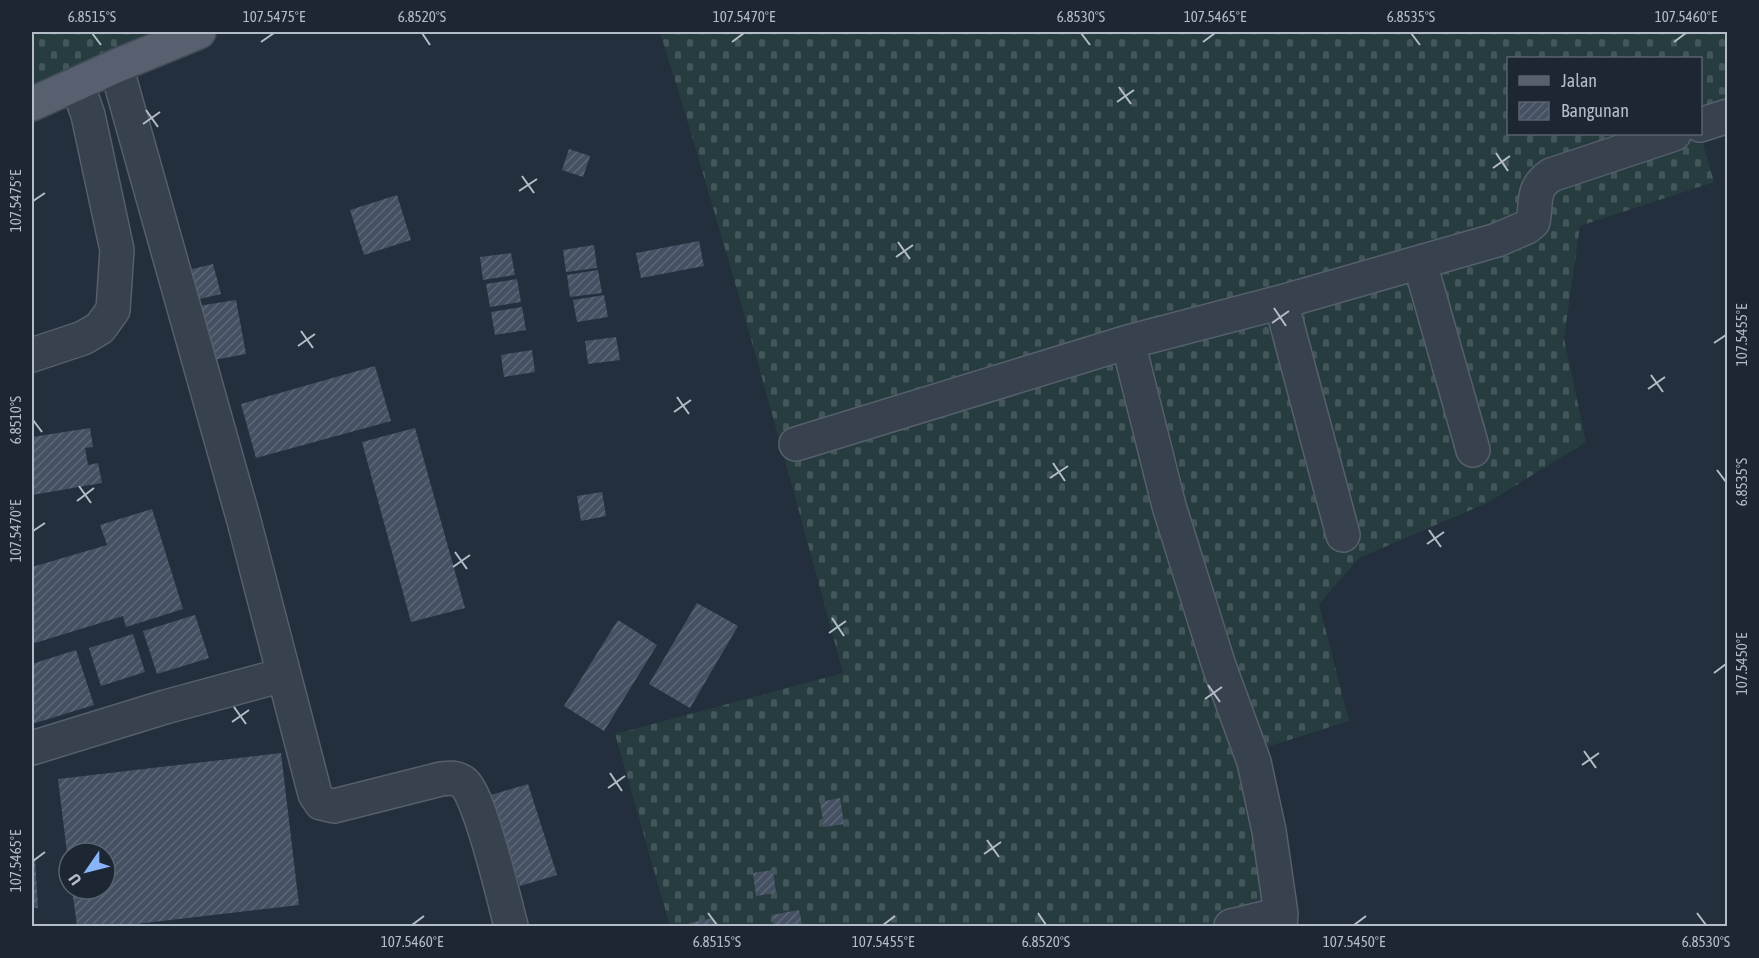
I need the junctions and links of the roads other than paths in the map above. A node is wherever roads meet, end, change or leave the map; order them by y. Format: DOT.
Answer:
graph roads {
  1 [pos="199,32"];
  2 [pos="116,66"];
  3 [pos="77,84"];
  4 [pos="32,104"];
  5 [pos="1728,116"];
  6 [pos="1702,125"];
  7 [pos="1671,135"];
  8 [pos="1420,263"];
  9 [pos="1281,302"];
  10 [pos="1128,342"];
  11 [pos="32,355"];
  12 [pos="796,444"];
  13 [pos="1473,450"];
  14 [pos="1343,535"];
  15 [pos="284,675"];
  16 [pos="32,748"];
  17 [pos="1281,920"];
  18 [pos="512,927"];
  19 [pos="1231,927"];
  1 -- 2 [label="main road"];
  2 -- 3 [label="main road"];
  2 -- 15 [label="street"];
  3 -- 4 [label="main road"];
  3 -- 11 [label="street"];
  5 -- 6 [label="street"];
  7 -- 8 [label="street"];
  8 -- 9 [label="street"];
  8 -- 13 [label="street"];
  9 -- 10 [label="street"];
  9 -- 14 [label="street"];
  10 -- 12 [label="street"];
  10 -- 17 [label="street"];
  15 -- 16 [label="street"];
  15 -- 18 [label="street"];
  17 -- 19 [label="street"];
}
